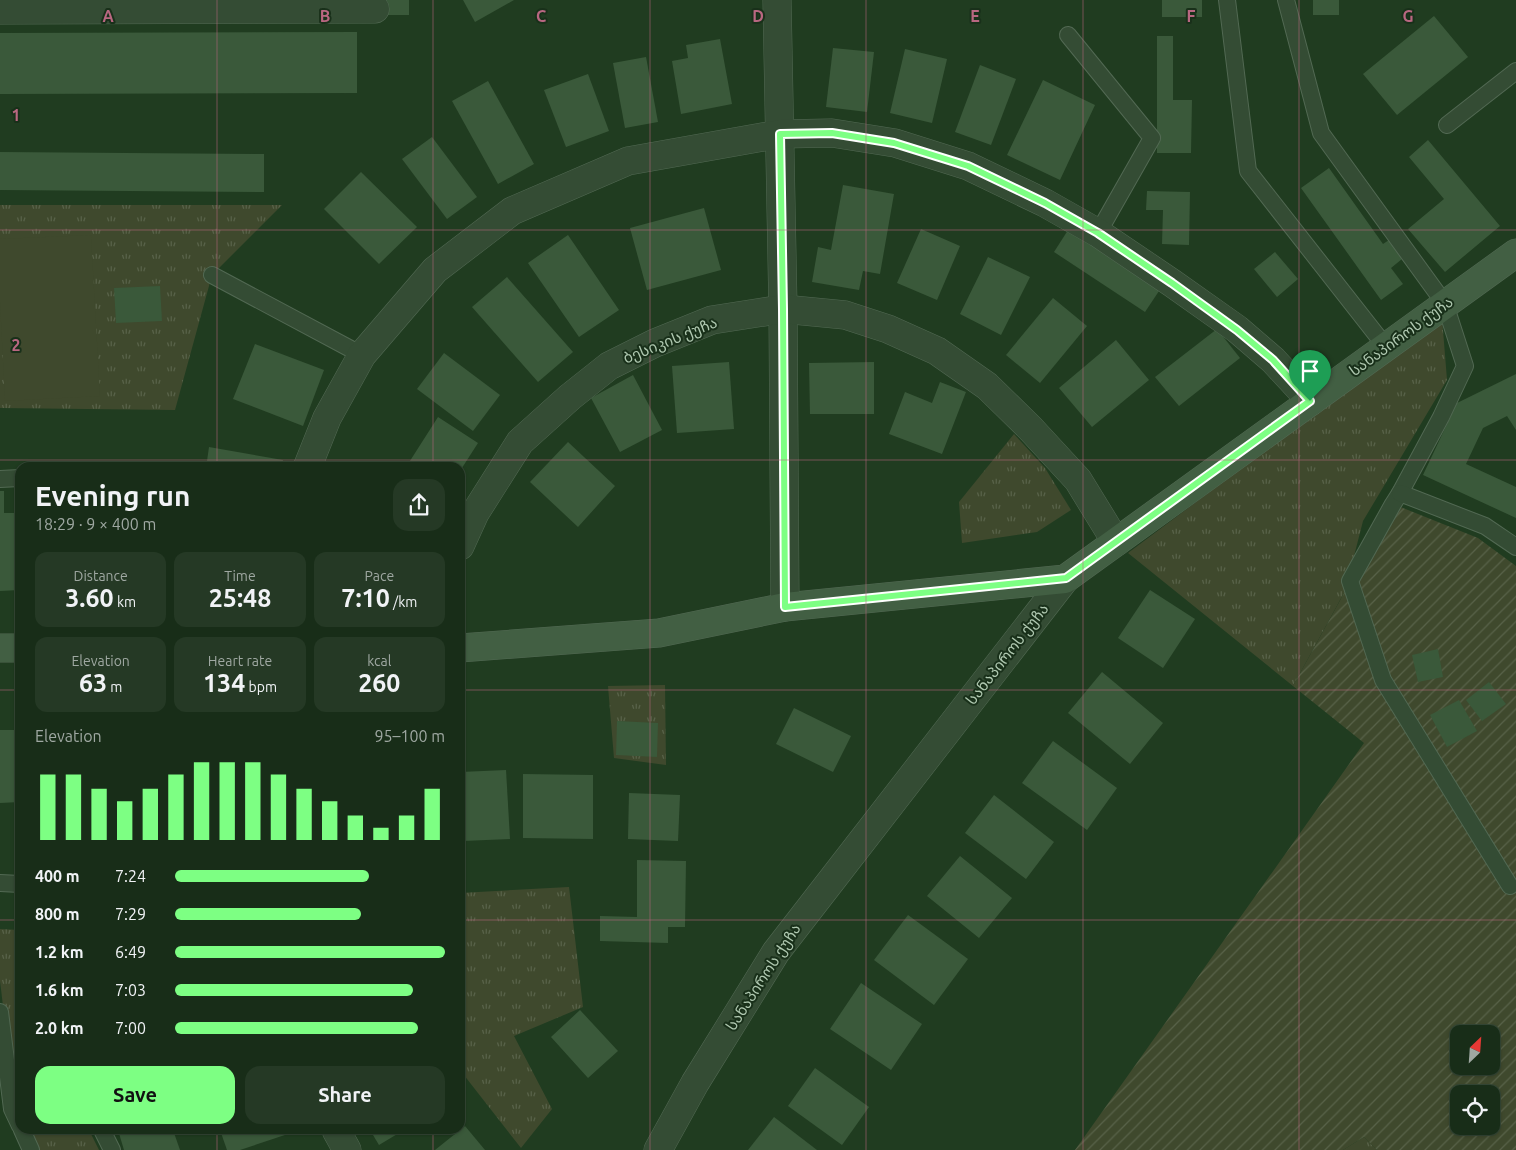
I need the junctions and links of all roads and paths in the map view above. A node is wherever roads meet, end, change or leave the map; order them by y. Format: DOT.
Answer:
graph roads {
  1 [pos="778,0"];
  2 [pos="1227,0"];
  3 [pos="1286,0"];
  4 [pos="2,6"];
  5 [pos="375,9"];
  6 [pos="1068,35"];
  7 [pos="1516,71"];
  8 [pos="1447,125"];
  9 [pos="780,134"];
  10 [pos="1098,233"];
  11 [pos="1516,253"];
  12 [pos="212,275"];
  13 [pos="1445,304"];
  14 [pos="783,309"];
  15 [pos="1386,347"];
  16 [pos="362,355"];
  17 [pos="1310,401"];
  18 [pos="309,462"];
  19 [pos="15,478"];
  20 [pos="0,479"];
  21 [pos="1400,493"];
  22 [pos="465,535"];
  23 [pos="1116,542"];
  24 [pos="1516,547"];
  25 [pos="1066,578"];
  26 [pos="785,607"];
  27 [pos="0,648"];
  28 [pos="15,648"];
  29 [pos="465,648"];
  30 [pos="0,883"];
  31 [pos="15,884"];
  32 [pos="1510,886"];
  33 [pos="0,1012"];
  34 [pos="11,1109"];
  35 [pos="24,1134"];
  36 [pos="104,1134"];
  37 [pos="338,1134"];
  38 [pos="31,1150"];
  39 [pos="112,1150"];
  40 [pos="347,1150"];
  41 [pos="658,1150"];
  1 -- 9 [label="street"];
  2 -- 15 [label="lane"];
  3 -- 13 [label="lane"];
  4 -- 5 [label="street"];
  6 -- 10 [label="lane"];
  7 -- 8 [label="lane"];
  9 -- 10 [label="street"];
  9 -- 14 [label="street"];
  9 -- 16 [label="street"];
  10 -- 17 [label="street"];
  11 -- 13 [label="main road, სანაპიროს ქუჩა"];
  12 -- 16 [label="lane"];
  13 -- 15 [label="main road, სანაპიროს ქუჩა"];
  13 -- 21 [label="lane"];
  14 -- 22 [label="street, ბესიკის ქუჩა"];
  14 -- 23 [label="street, ბესიკის ქუჩა"];
  14 -- 26 [label="street"];
  15 -- 17 [label="main road, სანაპიროს ქუჩა"];
  16 -- 18 [label="street"];
  17 -- 23 [label="main road, სანაპიროს ქუჩა"];
  19 -- 20 [label="lane"];
  21 -- 24 [label="lane"];
  21 -- 32 [label="lane"];
  23 -- 25 [label="main road, სანაპიროს ქუჩა"];
  25 -- 26 [label="main road"];
  25 -- 41 [label="street, სანაპიროს ქუჩა"];
  26 -- 29 [label="main road"];
  27 -- 28 [label="main road"];
  30 -- 31 [label="lane"];
  33 -- 34 [label="lane"];
  35 -- 38 [label="lane"];
  36 -- 39 [label="lane"];
  37 -- 40 [label="street"];
}
